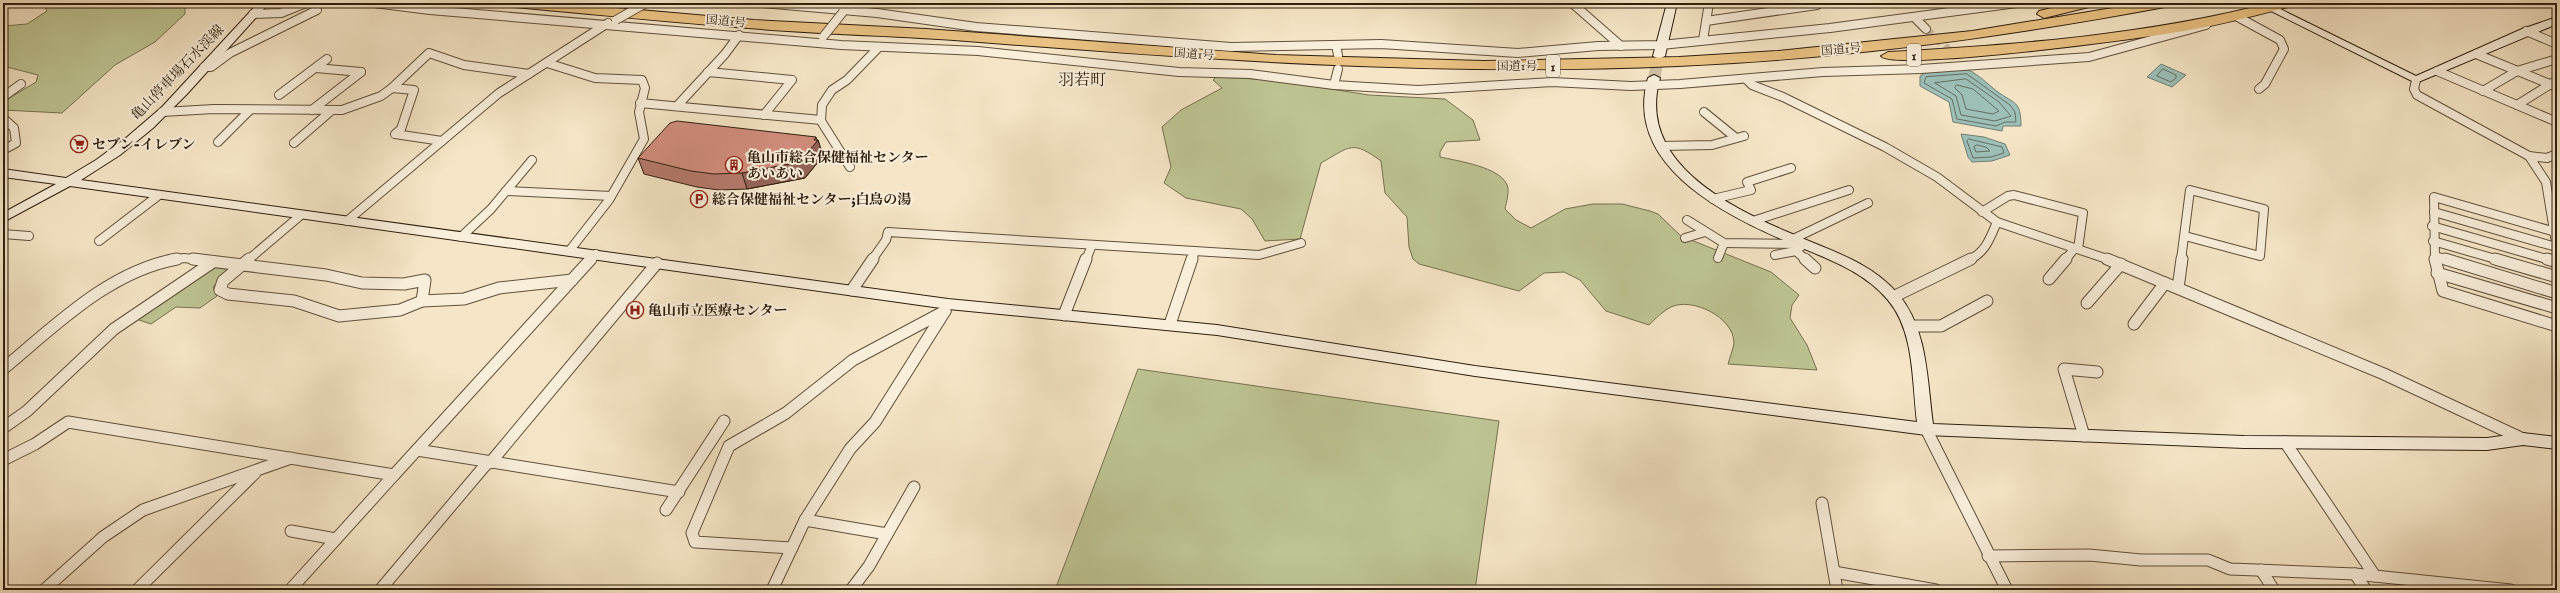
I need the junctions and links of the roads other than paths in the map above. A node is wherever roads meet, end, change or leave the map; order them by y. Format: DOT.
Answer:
graph roads {
  1 [pos="264,3"];
  2 [pos="306,3"];
  3 [pos="374,3"];
  4 [pos="450,3"];
  5 [pos="514,3"];
  6 [pos="616,3"];
  7 [pos="646,3"];
  8 [pos="762,3"];
  9 [pos="1572,3"];
  10 [pos="1672,3"];
  11 [pos="1709,3"];
  12 [pos="1817,3"];
  13 [pos="2017,3"];
  14 [pos="2088,3"];
  15 [pos="2165,3"];
  16 [pos="2287,3"];
  17 [pos="2265,6"];
  18 [pos="317,10"];
  19 [pos="442,10"];
  20 [pos="844,11"];
  21 [pos="253,14"];
  22 [pos="2236,16"];
  23 [pos="1915,18"];
  24 [pos="2557,20"];
  25 [pos="1706,21"];
  26 [pos="2209,22"];
  27 [pos="606,23"];
  28 [pos="1926,29"];
  29 [pos="2526,31"];
  30 [pos="739,34"];
  31 [pos="939,35"];
  32 [pos="820,40"];
  33 [pos="1703,40"];
  34 [pos="2557,44"];
  35 [pos="1336,45"];
  36 [pos="1621,46"];
  37 [pos="879,48"];
  38 [pos="1660,50"];
  39 [pos="2476,54"];
  40 [pos="1338,55"];
  41 [pos="1770,56"];
  42 [pos="1956,57"];
  43 [pos="327,59"];
  44 [pos="2557,59"];
  45 [pos="547,63"];
  46 [pos="1618,64"];
  47 [pos="1965,64"];
  48 [pos="204,67"];
  49 [pos="316,68"];
  50 [pos="1338,69"];
  51 [pos="2437,71"];
  52 [pos="2517,71"];
  53 [pos="708,72"];
  54 [pos="529,74"];
  55 [pos="1746,79"];
  56 [pos="2416,80"];
  57 [pos="1652,82"];
  58 [pos="21,84"];
  59 [pos="2554,84"];
  60 [pos="1334,85"];
  61 [pos="392,88"];
  62 [pos="2259,89"];
  63 [pos="2483,91"];
  64 [pos="279,95"];
  65 [pos="3,97"];
  66 [pos="640,103"];
  67 [pos="2517,105"];
  68 [pos="677,106"];
  69 [pos="250,110"];
  70 [pos="312,110"];
  71 [pos="332,110"];
  72 [pos="162,112"];
  73 [pos="1704,112"];
  74 [pos="764,115"];
  75 [pos="3,118"];
  76 [pos="2555,119"];
  77 [pos="821,120"];
  78 [pos="442,141"];
  79 [pos="218,142"];
  80 [pos="294,143"];
  81 [pos="1660,146"];
  82 [pos="3,150"];
  83 [pos="2557,154"];
  84 [pos="2529,156"];
  85 [pos="532,160"];
  86 [pos="850,168"];
  87 [pos="1791,168"];
  88 [pos="3,173"];
  89 [pos="67,183"];
  90 [pos="1849,190"];
  91 [pos="506,191"];
  92 [pos="159,195"];
  93 [pos="611,196"];
  94 [pos="1713,199"];
  95 [pos="1868,203"];
  96 [pos="1982,212"];
  97 [pos="2434,212"];
  98 [pos="301,215"];
  99 [pos="3,218"];
  100 [pos="1686,220"];
  101 [pos="347,221"];
  102 [pos="1753,221"];
  103 [pos="1997,222"];
  104 [pos="2432,226"];
  105 [pos="1705,232"];
  106 [pos="3,234"];
  107 [pos="29,236"];
  108 [pos="2185,236"];
  109 [pos="461,237"];
  110 [pos="1685,238"];
  111 [pos="99,241"];
  112 [pos="2433,241"];
  113 [pos="2555,241"];
  114 [pos="1301,243"];
  115 [pos="1724,243"];
  116 [pos="1092,245"];
  117 [pos="1798,245"];
  118 [pos="2076,249"];
  119 [pos="570,250"];
  120 [pos="1195,251"];
  121 [pos="596,254"];
  122 [pos="1775,255"];
  123 [pos="2435,256"];
  124 [pos="1718,258"];
  125 [pos="213,262"];
  126 [pos="2557,262"];
  127 [pos="657,263"];
  128 [pos="2121,264"];
  129 [pos="240,265"];
  130 [pos="1815,268"];
  131 [pos="2437,273"];
  132 [pos="2557,277"];
  133 [pos="2049,279"];
  134 [pos="572,280"];
  135 [pos="2165,283"];
  136 [pos="2178,288"];
  137 [pos="852,290"];
  138 [pos="2557,293"];
  139 [pos="1893,297"];
  140 [pos="422,301"];
  141 [pos="1987,301"];
  142 [pos="2087,303"];
  143 [pos="946,307"];
  144 [pos="2557,308"];
  145 [pos="1064,315"];
  146 [pos="1170,324"];
  147 [pos="2134,324"];
  148 [pos="1910,326"];
  149 [pos="2557,326"];
  150 [pos="3,369"];
  151 [pos="2097,372"];
  152 [pos="724,421"];
  153 [pos="3,428"];
  154 [pos="1926,429"];
  155 [pos="2084,436"];
  156 [pos="2524,439"];
  157 [pos="2285,442"];
  158 [pos="2557,443"];
  159 [pos="417,450"];
  160 [pos="291,458"];
  161 [pos="3,460"];
  162 [pos="489,462"];
  163 [pos="256,471"];
  164 [pos="394,475"];
  165 [pos="914,487"];
  166 [pos="679,492"];
  167 [pos="1822,503"];
  168 [pos="666,510"];
  169 [pos="805,520"];
  170 [pos="291,531"];
  171 [pos="887,534"];
  172 [pos="336,539"];
  173 [pos="792,548"];
  174 [pos="1988,556"];
  175 [pos="2261,570"];
  176 [pos="1834,572"];
  177 [pos="2355,574"];
  178 [pos="2375,576"];
  179 [pos="2413,585"];
  180 [pos="2464,587"];
  181 [pos="44,590"];
  182 [pos="137,590"];
  183 [pos="290,590"];
  184 [pos="380,590"];
  185 [pos="772,590"];
  186 [pos="851,590"];
  187 [pos="1837,590"];
  188 [pos="1936,590"];
  189 [pos="2007,590"];
  190 [pos="2274,590"];
  191 [pos="2366,590"];
  192 [pos="2511,590"];
  1 -- 21 [label="street, 亀山停車場石水渓線"];
  2 -- 21 [label="street"];
  3 -- 19 [label="street"];
  4 -- 19 [label="street"];
  5 -- 31 [label="highway, 国道1号 / 1"];
  6 -- 31 [label="highway, 国道1号 / 1"];
  7 -- 27 [label="street, bridge"];
  8 -- 20 [label="street"];
  9 -- 36 [label="street"];
  10 -- 38 [label="street"];
  11 -- 25 [label="street"];
  12 -- 25 [label="street"];
  13 -- 23 [label="street"];
  14 -- 41 [label="highway, 1"];
  15 -- 41 [label="highway, 国道1号 / 1"];
  16 -- 17 [label="highway"];
  17 -- 22 [label="highway"];
  17 -- 56 [label="street"];
  18 -- 48 [label="street"];
  19 -- 27 [label="street"];
  20 -- 32 [label="street, bridge"];
  20 -- 35 [label="street"];
  21 -- 48 [label="street, 亀山停車場石水渓線"];
  22 -- 26 [label="highway"];
  22 -- 62 [label="street"];
  23 -- 28 [label="street"];
  23 -- 33 [label="street"];
  24 -- 29 [label="street"];
  25 -- 33 [label="street"];
  26 -- 46 [label="highway, 1"];
  26 -- 47 [label="street"];
  27 -- 30 [label="street"];
  27 -- 45 [label="street"];
  29 -- 34 [label="street"];
  29 -- 39 [label="street"];
  30 -- 32 [label="street"];
  30 -- 53 [label="street"];
  31 -- 46 [label="highway, 国道1号 / 1"];
  32 -- 37 [label="street"];
  33 -- 38 [label="street"];
  35 -- 36 [label="street"];
  35 -- 40 [label="street"];
  36 -- 38 [label="street"];
  37 -- 60 [label="street"];
  37 -- 77 [label="street"];
  39 -- 51 [label="street"];
  39 -- 52 [label="street"];
  41 -- 46 [label="highway, 国道1号 / 1"];
  42 -- 47 [label="street"];
  43 -- 49 [label="street"];
  44 -- 52 [label="street"];
  45 -- 54 [label="street"];
  45 -- 66 [label="street"];
  47 -- 55 [label="street"];
  48 -- 72 [label="street, 亀山停車場石水渓線"];
  49 -- 64 [label="street"];
  49 -- 70 [label="street"];
  50 -- 60 [label="street"];
  51 -- 56 [label="street"];
  51 -- 63 [label="street"];
  52 -- 59 [label="street"];
  52 -- 63 [label="street"];
  53 -- 68 [label="street"];
  53 -- 74 [label="street"];
  54 -- 61 [label="street"];
  54 -- 78 [label="street"];
  55 -- 57 [label="street"];
  55 -- 96 [label="street"];
  56 -- 84 [label="street"];
  57 -- 60 [label="street"];
  57 -- 81 [label="street"];
  58 -- 65 [label="street"];
  59 -- 67 [label="street"];
  61 -- 71 [label="street"];
  61 -- 78 [label="street"];
  63 -- 67 [label="street"];
  66 -- 68 [label="street"];
  66 -- 93 [label="street"];
  67 -- 76 [label="street"];
  68 -- 74 [label="street"];
  69 -- 70 [label="street"];
  69 -- 72 [label="street"];
  69 -- 79 [label="street"];
  70 -- 71 [label="street"];
  71 -- 80 [label="street"];
  72 -- 89 [label="street, 亀山停車場石水渓線"];
  73 -- 81 [label="street"];
  74 -- 77 [label="street"];
  75 -- 82 [label="street"];
  77 -- 86 [label="street"];
  78 -- 101 [label="street"];
  81 -- 94 [label="street"];
  83 -- 84 [label="street"];
  84 -- 113 [label="street"];
  85 -- 91 [label="street"];
  87 -- 94 [label="street"];
  88 -- 89 [label="street"];
  89 -- 92 [label="street"];
  89 -- 99 [label="street, 亀山停車場石水渓線"];
  90 -- 102 [label="street"];
  91 -- 93 [label="street"];
  91 -- 109 [label="street"];
  92 -- 98 [label="street"];
  92 -- 111 [label="street"];
  93 -- 119 [label="street"];
  94 -- 102 [label="street"];
  95 -- 117 [label="street"];
  96 -- 103 [label="street"];
  96 -- 118 [label="street"];
  97 -- 104 [label="street"];
  97 -- 113 [label="street"];
  97 -- 113 [label="street"];
  98 -- 101 [label="street"];
  98 -- 129 [label="street"];
  100 -- 105 [label="street"];
  101 -- 109 [label="street"];
  102 -- 117 [label="street"];
  103 -- 118 [label="street"];
  103 -- 139 [label="street"];
  104 -- 112 [label="street"];
  104 -- 126 [label="street"];
  105 -- 110 [label="street"];
  105 -- 115 [label="street"];
  106 -- 107 [label="street"];
  108 -- 108 [label="street"];
  108 -- 136 [label="street"];
  109 -- 119 [label="street"];
  112 -- 123 [label="street"];
  112 -- 132 [label="street"];
  114 -- 120 [label="street"];
  115 -- 117 [label="street"];
  115 -- 124 [label="street"];
  116 -- 120 [label="street"];
  116 -- 137 [label="street"];
  116 -- 145 [label="street"];
  117 -- 122 [label="street"];
  117 -- 130 [label="street"];
  117 -- 139 [label="street"];
  118 -- 128 [label="street"];
  118 -- 133 [label="street"];
  119 -- 121 [label="street"];
  120 -- 146 [label="street"];
  121 -- 127 [label="street"];
  121 -- 134 [label="street"];
  123 -- 131 [label="street"];
  123 -- 138 [label="street"];
  125 -- 129 [label="street"];
  125 -- 150 [label="street"];
  125 -- 153 [label="street"];
  127 -- 137 [label="street"];
  127 -- 162 [label="street"];
  128 -- 135 [label="street"];
  128 -- 142 [label="street"];
  129 -- 140 [label="street"];
  129 -- 140 [label="street"];
  131 -- 144 [label="street"];
  131 -- 149 [label="street"];
  134 -- 140 [label="street"];
  134 -- 159 [label="street"];
  135 -- 136 [label="street"];
  135 -- 147 [label="street"];
  136 -- 156 [label="street"];
  137 -- 143 [label="street"];
  139 -- 148 [label="street"];
  141 -- 148 [label="street"];
  143 -- 145 [label="street"];
  143 -- 169 [label="street"];
  143 -- 173 [label="street"];
  145 -- 146 [label="street"];
  146 -- 154 [label="street"];
  148 -- 154 [label="street"];
  151 -- 155 [label="street"];
  152 -- 166 [label="street"];
  154 -- 155 [label="street"];
  154 -- 174 [label="street"];
  155 -- 157 [label="street"];
  156 -- 157 [label="street"];
  156 -- 158 [label="street"];
  157 -- 178 [label="street"];
  159 -- 162 [label="street"];
  159 -- 164 [label="street"];
  160 -- 161 [label="street"];
  160 -- 163 [label="street"];
  160 -- 164 [label="street"];
  162 -- 166 [label="street"];
  162 -- 184 [label="street"];
  163 -- 181 [label="street"];
  163 -- 182 [label="street"];
  164 -- 172 [label="street"];
  165 -- 171 [label="street"];
  166 -- 168 [label="street"];
  167 -- 176 [label="street"];
  169 -- 171 [label="street"];
  169 -- 173 [label="street"];
  170 -- 172 [label="street"];
  171 -- 186 [label="street"];
  172 -- 183 [label="street"];
  173 -- 185 [label="street"];
  174 -- 175 [label="street"];
  174 -- 189 [label="street"];
  175 -- 177 [label="street"];
  175 -- 190 [label="street"];
  176 -- 187 [label="street"];
  176 -- 188 [label="street"];
  177 -- 178 [label="street"];
  177 -- 191 [label="street"];
  178 -- 179 [label="street"];
  179 -- 180 [label="street"];
  180 -- 192 [label="street"];
}
